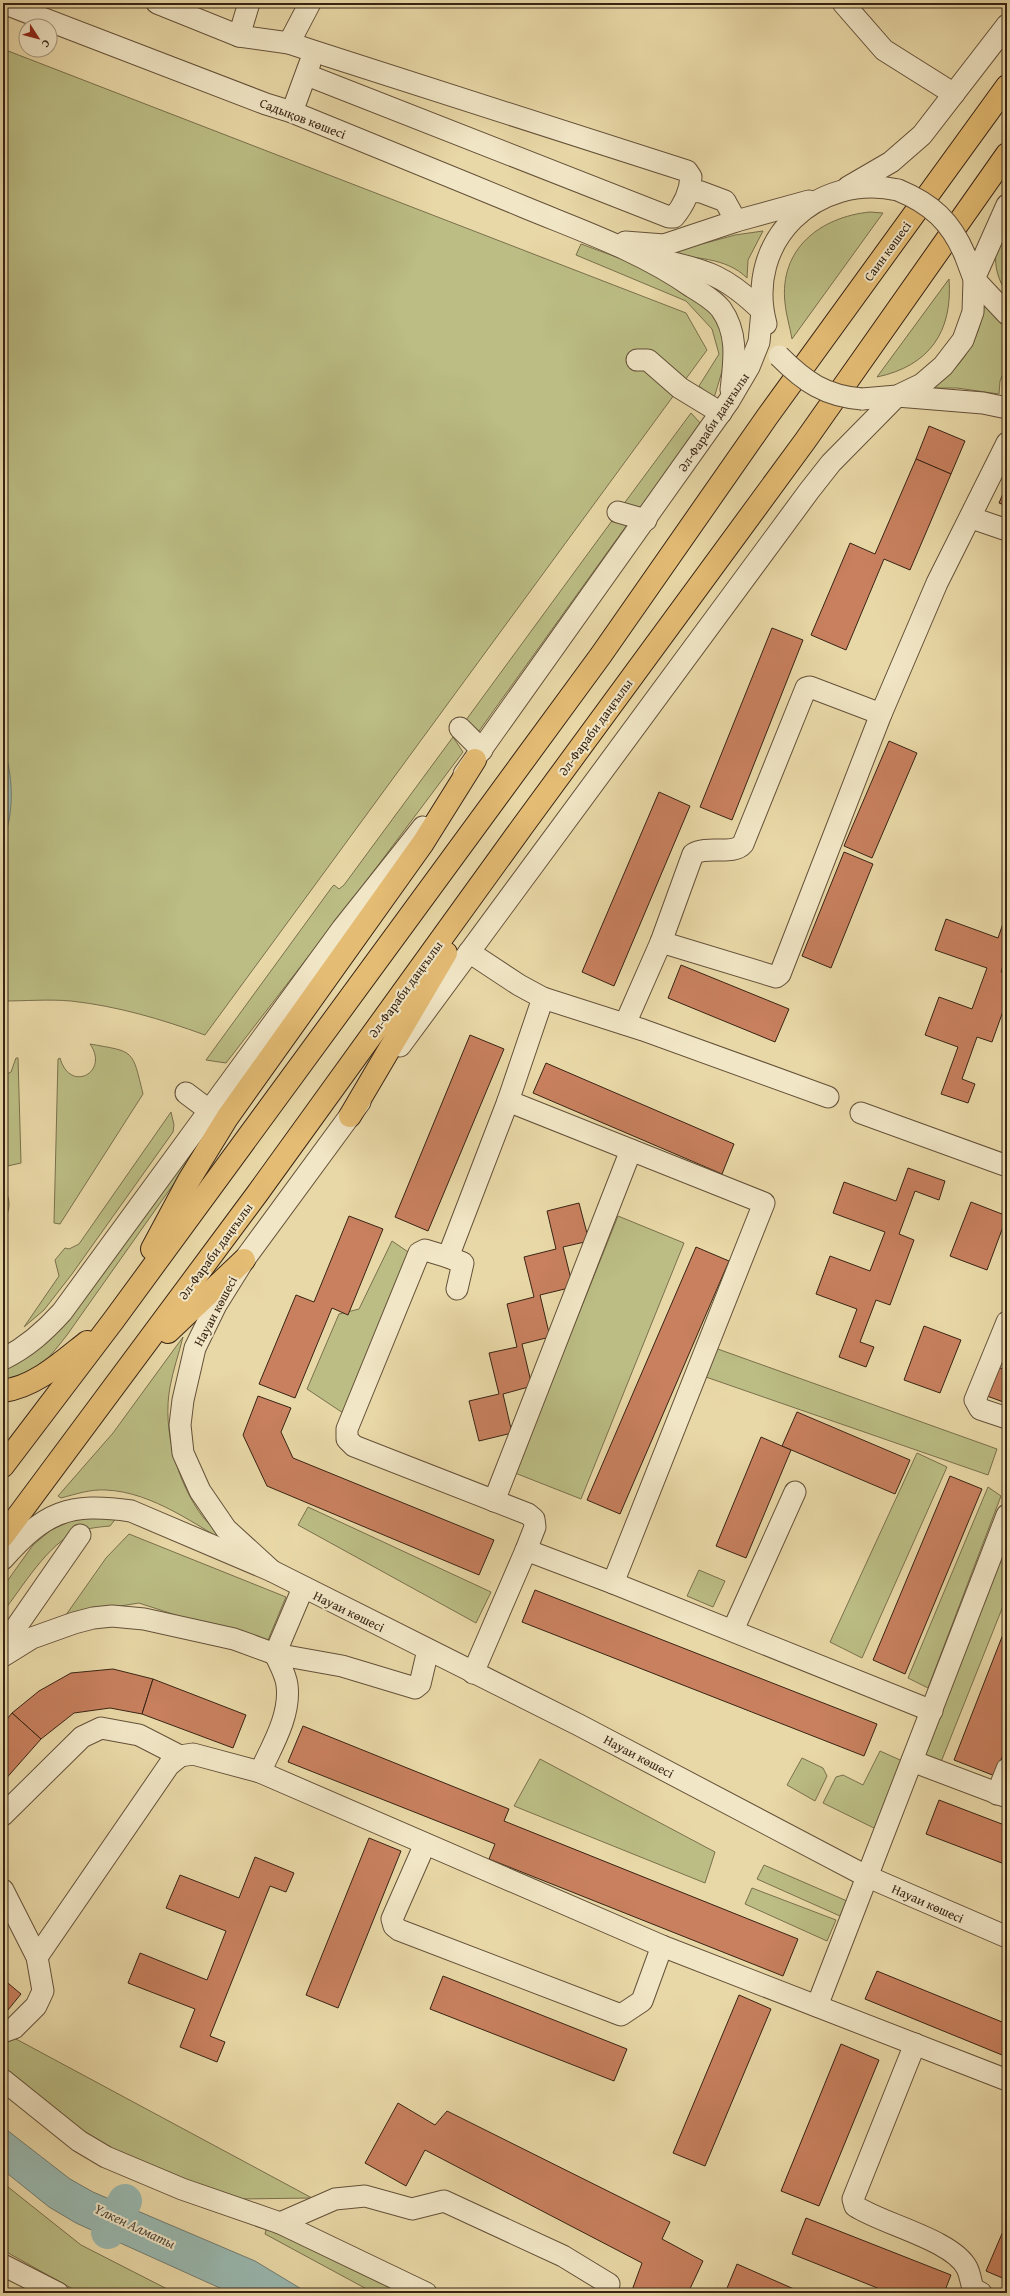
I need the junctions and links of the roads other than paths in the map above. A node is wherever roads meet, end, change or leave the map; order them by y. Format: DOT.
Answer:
graph roads {
  1 [pos="3,3"];
  2 [pos="156,3"];
  3 [pos="249,3"];
  4 [pos="310,3"];
  5 [pos="843,3"];
  6 [pos="1007,25"];
  7 [pos="239,36"];
  8 [pos="289,43"];
  9 [pos="313,51"];
  10 [pos="307,75"];
  11 [pos="1007,86"];
  12 [pos="954,94"];
  13 [pos="292,112"];
  14 [pos="1007,154"];
  15 [pos="844,189"];
  16 [pos="690,191"];
  17 [pos="819,198"];
  18 [pos="1007,205"];
  19 [pos="736,221"];
  20 [pos="601,238"];
  21 [pos="644,257"];
  22 [pos="974,279"];
  23 [pos="762,311"];
  24 [pos="1007,314"];
  25 [pos="637,360"];
  26 [pos="897,396"];
  27 [pos="725,407"];
  28 [pos="1007,408"];
  29 [pos="1007,443"];
  30 [pos="618,512"];
  31 [pos="972,518"];
  32 [pos="646,520"];
  33 [pos="1007,530"];
  34 [pos="882,714"];
  35 [pos="460,728"];
  36 [pos="479,755"];
  37 [pos="522,827"];
  38 [pos="661,942"];
  39 [pos="469,952"];
  40 [pos="543,998"];
  41 [pos="625,1024"];
  42 [pos="186,1093"];
  43 [pos="828,1097"];
  44 [pos="508,1101"];
  45 [pos="210,1111"];
  46 [pos="862,1113"];
  47 [pos="350,1116"];
  48 [pos="631,1150"];
  49 [pos="1007,1166"];
  50 [pos="448,1257"];
  51 [pos="244,1260"];
  52 [pos="457,1289"];
  53 [pos="112,1321"];
  54 [pos="1007,1322"];
  55 [pos="3,1360"];
  56 [pos="128,1370"];
  57 [pos="3,1391"];
  58 [pos="1007,1418"];
  59 [pos="3,1466"];
  60 [pos="795,1492"];
  61 [pos="494,1501"];
  62 [pos="1007,1515"];
  63 [pos="3,1536"];
  64 [pos="80,1536"];
  65 [pos="526,1550"];
  66 [pos="3,1559"];
  67 [pos="272,1571"];
  68 [pos="614,1583"];
  69 [pos="303,1588"];
  70 [pos="733,1630"];
  71 [pos="3,1646"];
  72 [pos="428,1650"];
  73 [pos="275,1654"];
  74 [pos="3,1656"];
  75 [pos="474,1673"];
  76 [pos="932,1711"];
  77 [pos="180,1756"];
  78 [pos="912,1761"];
  79 [pos="1007,1769"];
  80 [pos="260,1772"];
  81 [pos="1002,1795"];
  82 [pos="3,1815"];
  83 [pos="425,1844"];
  84 [pos="866,1876"];
  85 [pos="3,1890"];
  86 [pos="1007,1937"];
  87 [pos="662,1946"];
  88 [pos="37,1957"];
  89 [pos="817,2006"];
  90 [pos="3,2032"];
  91 [pos="915,2044"];
  92 [pos="3,2080"];
  93 [pos="1007,2080"];
  94 [pos="280,2223"];
  95 [pos="3,2265"];
  96 [pos="609,2284"];
  97 [pos="58,2293"];
  98 [pos="426,2293"];
  99 [pos="981,2293"];
  1 -- 13 [label="street, Садықов көшесі"];
  2 -- 7 [label="street"];
  3 -- 7 [label="street"];
  4 -- 8 [label="street"];
  5 -- 12 [label="street"];
  6 -- 12 [label="street"];
  7 -- 8 [label="street"];
  8 -- 9 [label="street"];
  9 -- 10 [label="street"];
  9 -- 16 [label="street"];
  10 -- 13 [label="street"];
  10 -- 16 [label="street"];
  11 -- 53 [label="main road, Саин көшесі"];
  12 -- 15 [label="street"];
  13 -- 20 [label="street, Садықов көшесі"];
  14 -- 37 [label="main road, Әл-Фараби даңғылы"];
  15 -- 17 [label="street"];
  15 -- 22 [label="street, bridge"];
  16 -- 19 [label="street"];
  17 -- 19 [label="street"];
  17 -- 23 [label="street"];
  18 -- 22 [label="street"];
  19 -- 20 [label="street"];
  20 -- 21 [label="street"];
  21 -- 23 [label="street"];
  21 -- 27 [label="street"];
  22 -- 24 [label="street"];
  22 -- 26 [label="street"];
  23 -- 26 [label="street, bridge"];
  23 -- 27 [label="street, Әл-Фараби даңғылы"];
  25 -- 27 [label="street"];
  26 -- 28 [label="street"];
  26 -- 39 [label="street"];
  27 -- 32 [label="street, Әл-Фараби даңғылы"];
  29 -- 31 [label="street"];
  30 -- 32 [label="street"];
  31 -- 33 [label="street"];
  31 -- 34 [label="street"];
  32 -- 36 [label="street, Әл-Фараби даңғылы"];
  34 -- 38 [label="street"];
  34 -- 38 [label="street"];
  35 -- 36 [label="street"];
  36 -- 45 [label="street, Әл-Фараби даңғылы"];
  36 -- 53 [label="main road"];
  37 -- 47 [label="main road"];
  37 -- 56 [label="main road, Әл-Фараби даңғылы"];
  38 -- 41 [label="street"];
  39 -- 40 [label="street"];
  39 -- 47 [label="street"];
  40 -- 41 [label="street"];
  40 -- 44 [label="street"];
  41 -- 43 [label="street"];
  42 -- 45 [label="street"];
  44 -- 48 [label="street"];
  44 -- 50 [label="street"];
  45 -- 55 [label="street, Әл-Фараби даңғылы"];
  46 -- 49 [label="street"];
  47 -- 51 [label="street"];
  48 -- 61 [label="street"];
  48 -- 68 [label="street"];
  50 -- 52 [label="street"];
  50 -- 61 [label="street"];
  51 -- 56 [label="main road"];
  51 -- 67 [label="street, Науаи көшесі"];
  53 -- 57 [label="main road"];
  53 -- 59 [label="main road"];
  54 -- 58 [label="street"];
  56 -- 63 [label="main road, Әл-Фараби даңғылы"];
  60 -- 70 [label="street"];
  61 -- 65 [label="street"];
  62 -- 76 [label="street"];
  64 -- 71 [label="street"];
  65 -- 68 [label="street"];
  65 -- 75 [label="street"];
  66 -- 67 [label="street, Науаи көшесі"];
  67 -- 69 [label="street, Науаи көшесі"];
  68 -- 70 [label="street"];
  69 -- 72 [label="street, Науаи көшесі"];
  69 -- 73 [label="street"];
  70 -- 76 [label="street"];
  72 -- 73 [label="street"];
  72 -- 75 [label="street, Науаи көшесі"];
  73 -- 74 [label="street"];
  73 -- 80 [label="street"];
  75 -- 84 [label="street, Науаи көшесі"];
  76 -- 78 [label="street"];
  77 -- 80 [label="street"];
  77 -- 82 [label="street"];
  77 -- 88 [label="street"];
  78 -- 81 [label="street"];
  78 -- 84 [label="street"];
  79 -- 81 [label="street"];
  80 -- 83 [label="street"];
  83 -- 87 [label="street"];
  83 -- 87 [label="street"];
  84 -- 86 [label="street, Науаи көшесі"];
  84 -- 89 [label="street"];
  85 -- 88 [label="street"];
  87 -- 89 [label="street"];
  88 -- 90 [label="street"];
  89 -- 91 [label="street"];
  91 -- 93 [label="street"];
  91 -- 99 [label="street"];
  92 -- 94 [label="street"];
  94 -- 96 [label="street"];
  94 -- 98 [label="street"];
  95 -- 97 [label="street"];
}
